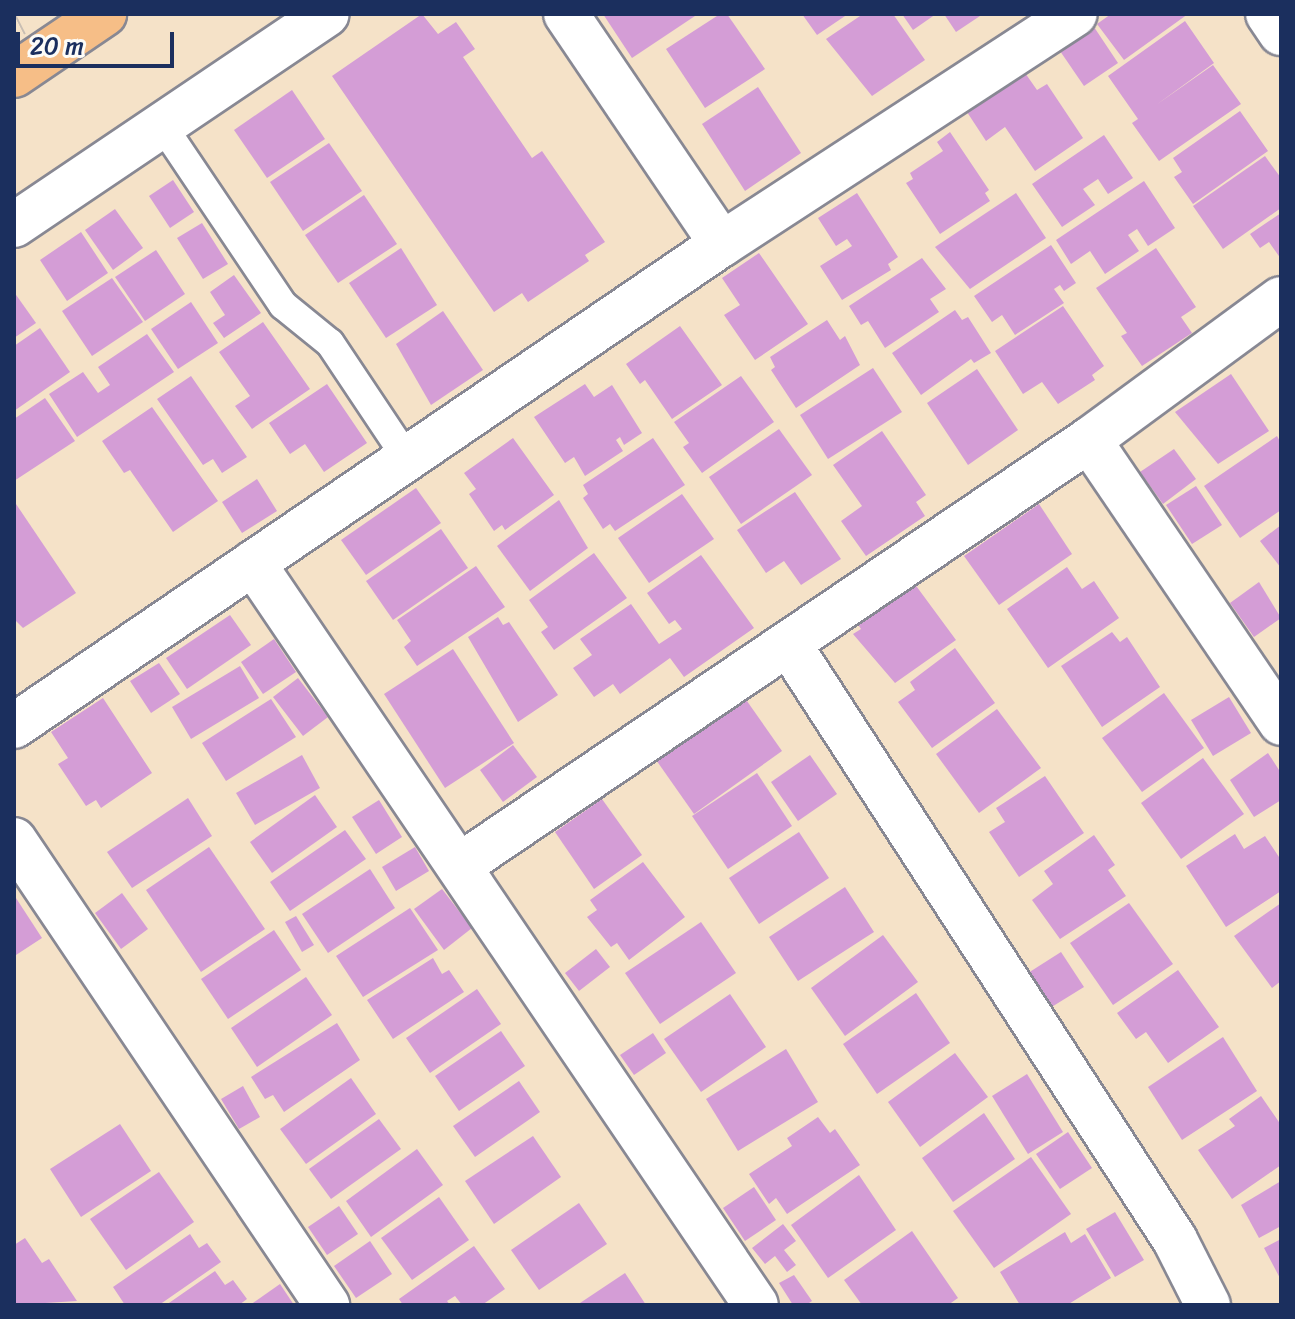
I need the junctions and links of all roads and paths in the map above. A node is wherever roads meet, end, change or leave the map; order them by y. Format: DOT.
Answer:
graph roads {
  1 [pos="104,14"];
  2 [pos="327,14"];
  3 [pos="566,14"];
  4 [pos="1075,14"];
  5 [pos="1268,14"];
  6 [pos="1281,33"];
  7 [pos="14,75"];
  8 [pos="162,125"];
  9 [pos="14,225"];
  10 [pos="722,244"];
  11 [pos="1281,299"];
  12 [pos="1089,440"];
  13 [pos="408,460"];
  14 [pos="253,563"];
  15 [pos="790,646"];
  16 [pos="1281,723"];
  17 [pos="14,726"];
  18 [pos="14,840"];
  19 [pos="459,866"];
  20 [pos="327,1305"];
  21 [pos="756,1305"];
  22 [pos="1208,1305"];
  1 -- 7 [label="highway"];
  2 -- 8 [label="street"];
  3 -- 10 [label="street"];
  4 -- 10 [label="street"];
  5 -- 6 [label="street"];
  8 -- 9 [label="street"];
  8 -- 13 [label="lane"];
  10 -- 13 [label="street"];
  11 -- 12 [label="street"];
  12 -- 15 [label="street"];
  12 -- 16 [label="street"];
  13 -- 14 [label="street"];
  14 -- 17 [label="street"];
  14 -- 19 [label="street"];
  15 -- 19 [label="street"];
  15 -- 22 [label="street"];
  18 -- 20 [label="street"];
  19 -- 21 [label="street"];
}
